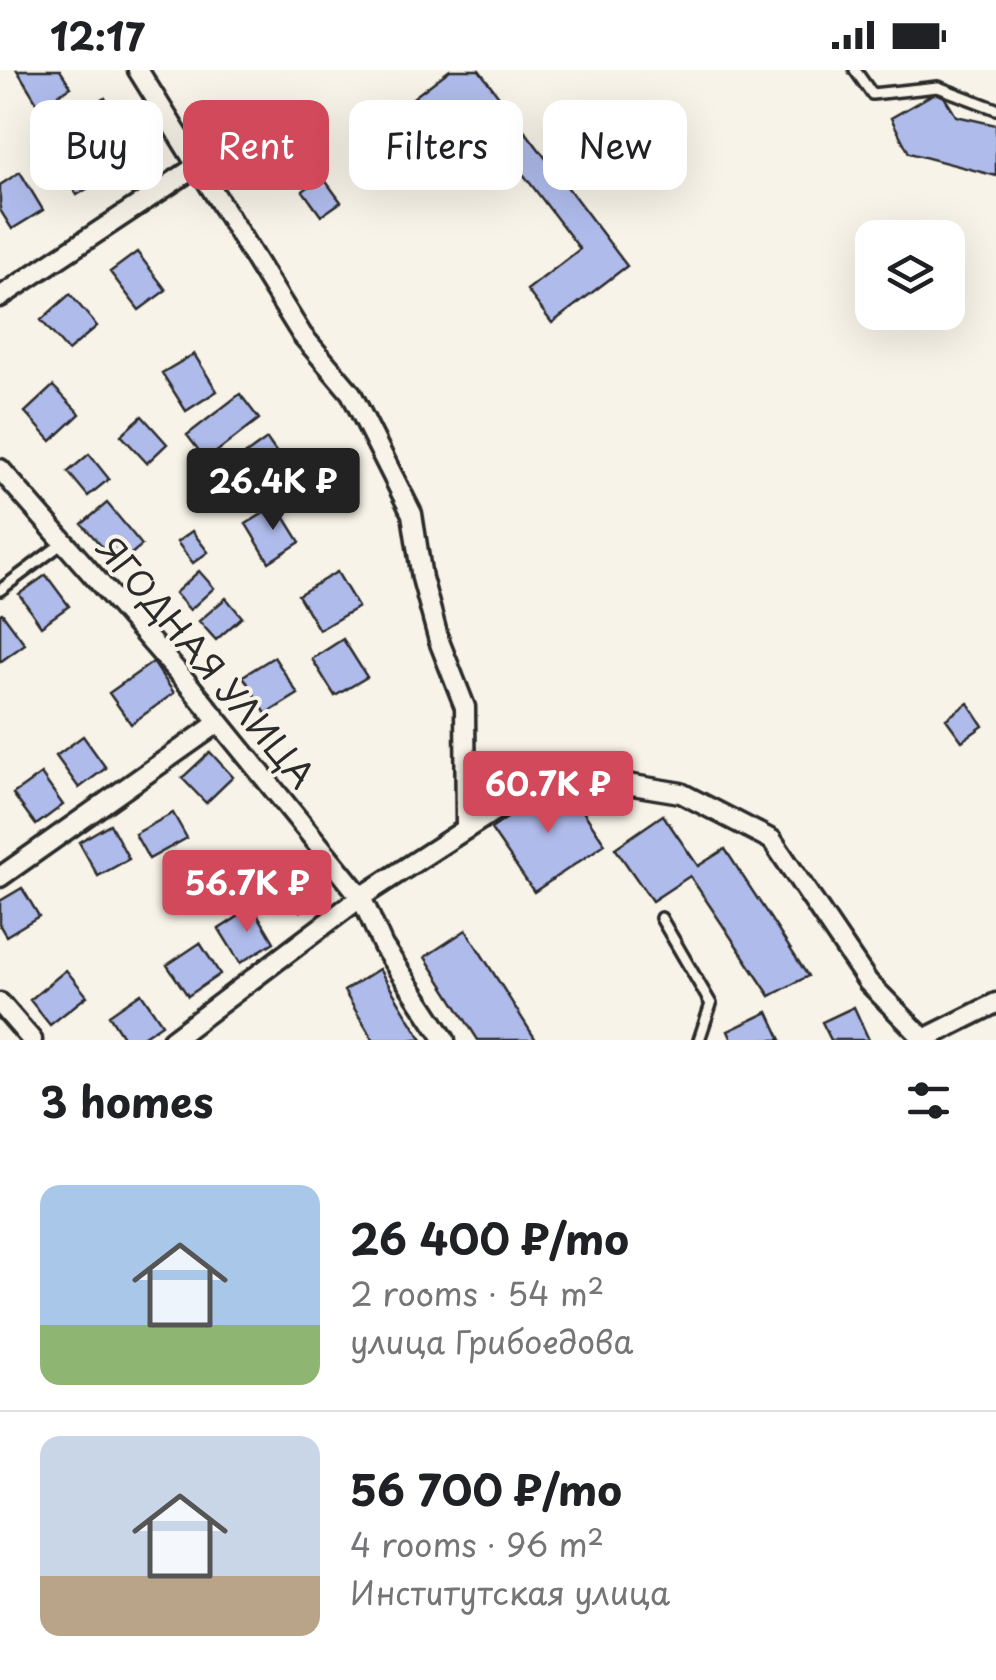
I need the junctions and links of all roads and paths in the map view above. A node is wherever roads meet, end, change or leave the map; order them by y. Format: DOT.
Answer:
graph roads {
  1 [pos="138,70"];
  2 [pos="855,70"];
  3 [pos="996,109"];
  4 [pos="183,143"];
  5 [pos="183,175"];
  6 [pos="212,190"];
  7 [pos="0,297"];
  8 [pos="0,468"];
  9 [pos="64,542"];
  10 [pos="0,590"];
  11 [pos="218,723"];
  12 [pos="466,829"];
  13 [pos="0,877"];
  14 [pos="362,897"];
  15 [pos="661,918"];
  16 [pos="996,1002"];
  17 [pos="0,1003"];
  18 [pos="32,1040"];
  19 [pos="172,1040"];
  20 [pos="445,1040"];
  21 [pos="699,1040"];
  1 -- 4 [label="street"];
  2 -- 3 [label="lane"];
  5 -- 7 [label="street"];
  6 -- 12 [label="street"];
  8 -- 9 [label="street, ЯГОДНАЯ УЛИЦА"];
  9 -- 10 [label="lane"];
  9 -- 11 [label="street, ЯГОДНАЯ УЛИЦА"];
  11 -- 13 [label="street"];
  11 -- 14 [label="street, ЯГОДНАЯ УЛИЦА"];
  12 -- 14 [label="street"];
  12 -- 16 [label="street"];
  14 -- 19 [label="street"];
  14 -- 20 [label="street, ЯГОДНАЯ УЛИЦА"];
  15 -- 21 [label="lane"];
  17 -- 18 [label="street"];
}
